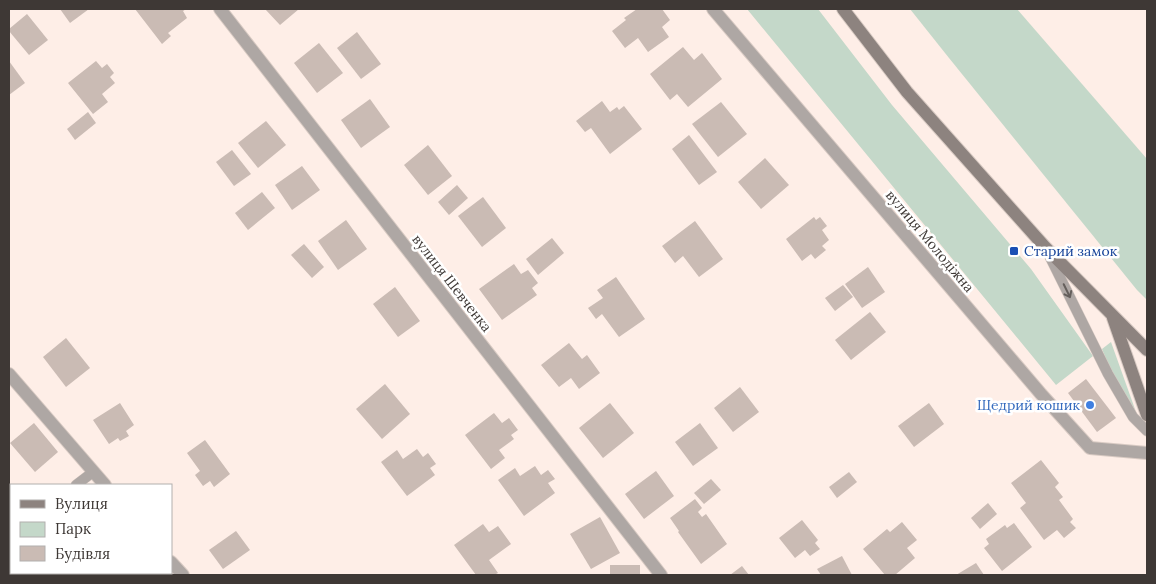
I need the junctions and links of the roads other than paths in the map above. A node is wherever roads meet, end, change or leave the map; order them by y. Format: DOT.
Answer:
graph roads {
  1 [pos="220,9"];
  2 [pos="713,9"];
  3 [pos="844,9"];
  4 [pos="1045,247"];
  5 [pos="1113,316"];
  6 [pos="1147,350"];
  7 [pos="9,374"];
  8 [pos="1147,415"];
  9 [pos="1147,431"];
  10 [pos="1147,453"];
  11 [pos="94,472"];
  12 [pos="77,484"];
  13 [pos="104,484"];
  14 [pos="172,563"];
  15 [pos="183,575"];
  16 [pos="661,575"];
  1 -- 16 [label="street, вулиця Шевченка"];
  2 -- 10 [label="street, вулиця Молодіжна"];
  3 -- 4 [label="main road"];
  4 -- 5 [label="main road"];
  4 -- 9 [label="lane, one-way"];
  5 -- 6 [label="main road"];
  5 -- 8 [label="main road"];
  7 -- 11 [label="street"];
  11 -- 12 [label="lane"];
  11 -- 13 [label="street"];
  14 -- 15 [label="street"];
}
